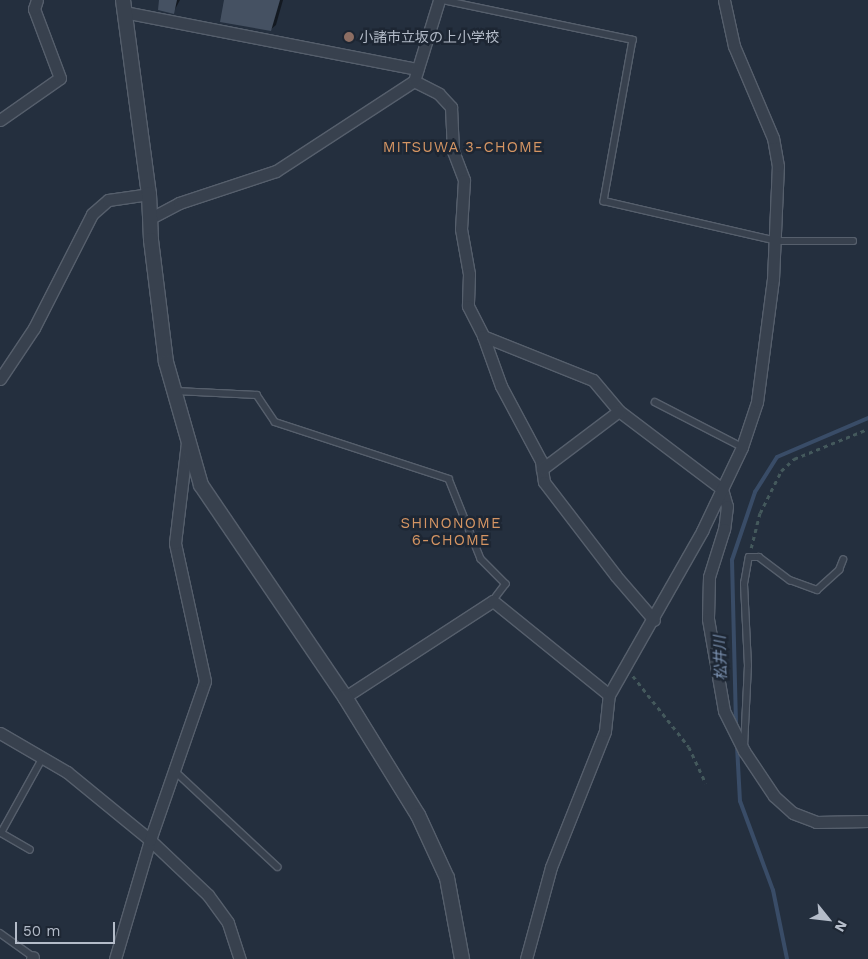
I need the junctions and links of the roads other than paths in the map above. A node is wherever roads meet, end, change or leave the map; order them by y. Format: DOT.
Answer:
graph roads {
  1 [pos="36,0"];
  2 [pos="440,0"];
  3 [pos="724,0"];
  4 [pos="124,6"];
  5 [pos="418,70"];
  6 [pos="414,81"];
  7 [pos="0,120"];
  8 [pos="149,194"];
  9 [pos="149,219"];
  10 [pos="777,241"];
  11 [pos="853,241"];
  12 [pos="483,336"];
  13 [pos="0,379"];
  14 [pos="173,391"];
  15 [pos="655,402"];
  16 [pos="620,411"];
  17 [pos="187,442"];
  18 [pos="742,447"];
  19 [pos="542,469"];
  20 [pos="722,489"];
  21 [pos="843,560"];
  22 [pos="493,601"];
  23 [pos="654,620"];
  24 [pos="609,695"];
  25 [pos="345,697"];
  26 [pos="0,732"];
  27 [pos="744,751"];
  28 [pos="42,759"];
  29 [pos="176,772"];
  30 [pos="868,821"];
  31 [pos="150,840"];
  32 [pos="30,850"];
  33 [pos="278,867"];
  34 [pos="0,933"];
  35 [pos="34,958"];
  36 [pos="115,959"];
  37 [pos="240,959"];
  38 [pos="462,959"];
  39 [pos="526,959"];
  1 -- 7 [label="street"];
  2 -- 5 [label="street"];
  2 -- 10 [label="lane"];
  3 -- 10 [label="street"];
  4 -- 5 [label="street"];
  4 -- 8 [label="street"];
  5 -- 6 [label="street"];
  6 -- 9 [label="street"];
  6 -- 12 [label="street"];
  8 -- 9 [label="street"];
  8 -- 13 [label="street"];
  9 -- 14 [label="street"];
  10 -- 11 [label="lane"];
  10 -- 18 [label="street"];
  12 -- 16 [label="street"];
  12 -- 19 [label="street"];
  14 -- 17 [label="street"];
  14 -- 22 [label="lane"];
  15 -- 18 [label="lane"];
  16 -- 19 [label="street"];
  16 -- 20 [label="street"];
  17 -- 25 [label="street"];
  17 -- 29 [label="street"];
  18 -- 20 [label="street"];
  19 -- 23 [label="street"];
  20 -- 23 [label="street"];
  20 -- 27 [label="street"];
  21 -- 27 [label="lane"];
  22 -- 24 [label="street"];
  22 -- 25 [label="street"];
  23 -- 24 [label="street"];
  24 -- 39 [label="street"];
  25 -- 38 [label="street"];
  26 -- 28 [label="street"];
  27 -- 30 [label="street"];
  28 -- 31 [label="street"];
  28 -- 32 [label="lane"];
  29 -- 31 [label="street"];
  29 -- 33 [label="lane"];
  31 -- 36 [label="street"];
  31 -- 37 [label="street"];
  34 -- 35 [label="lane"];
}
